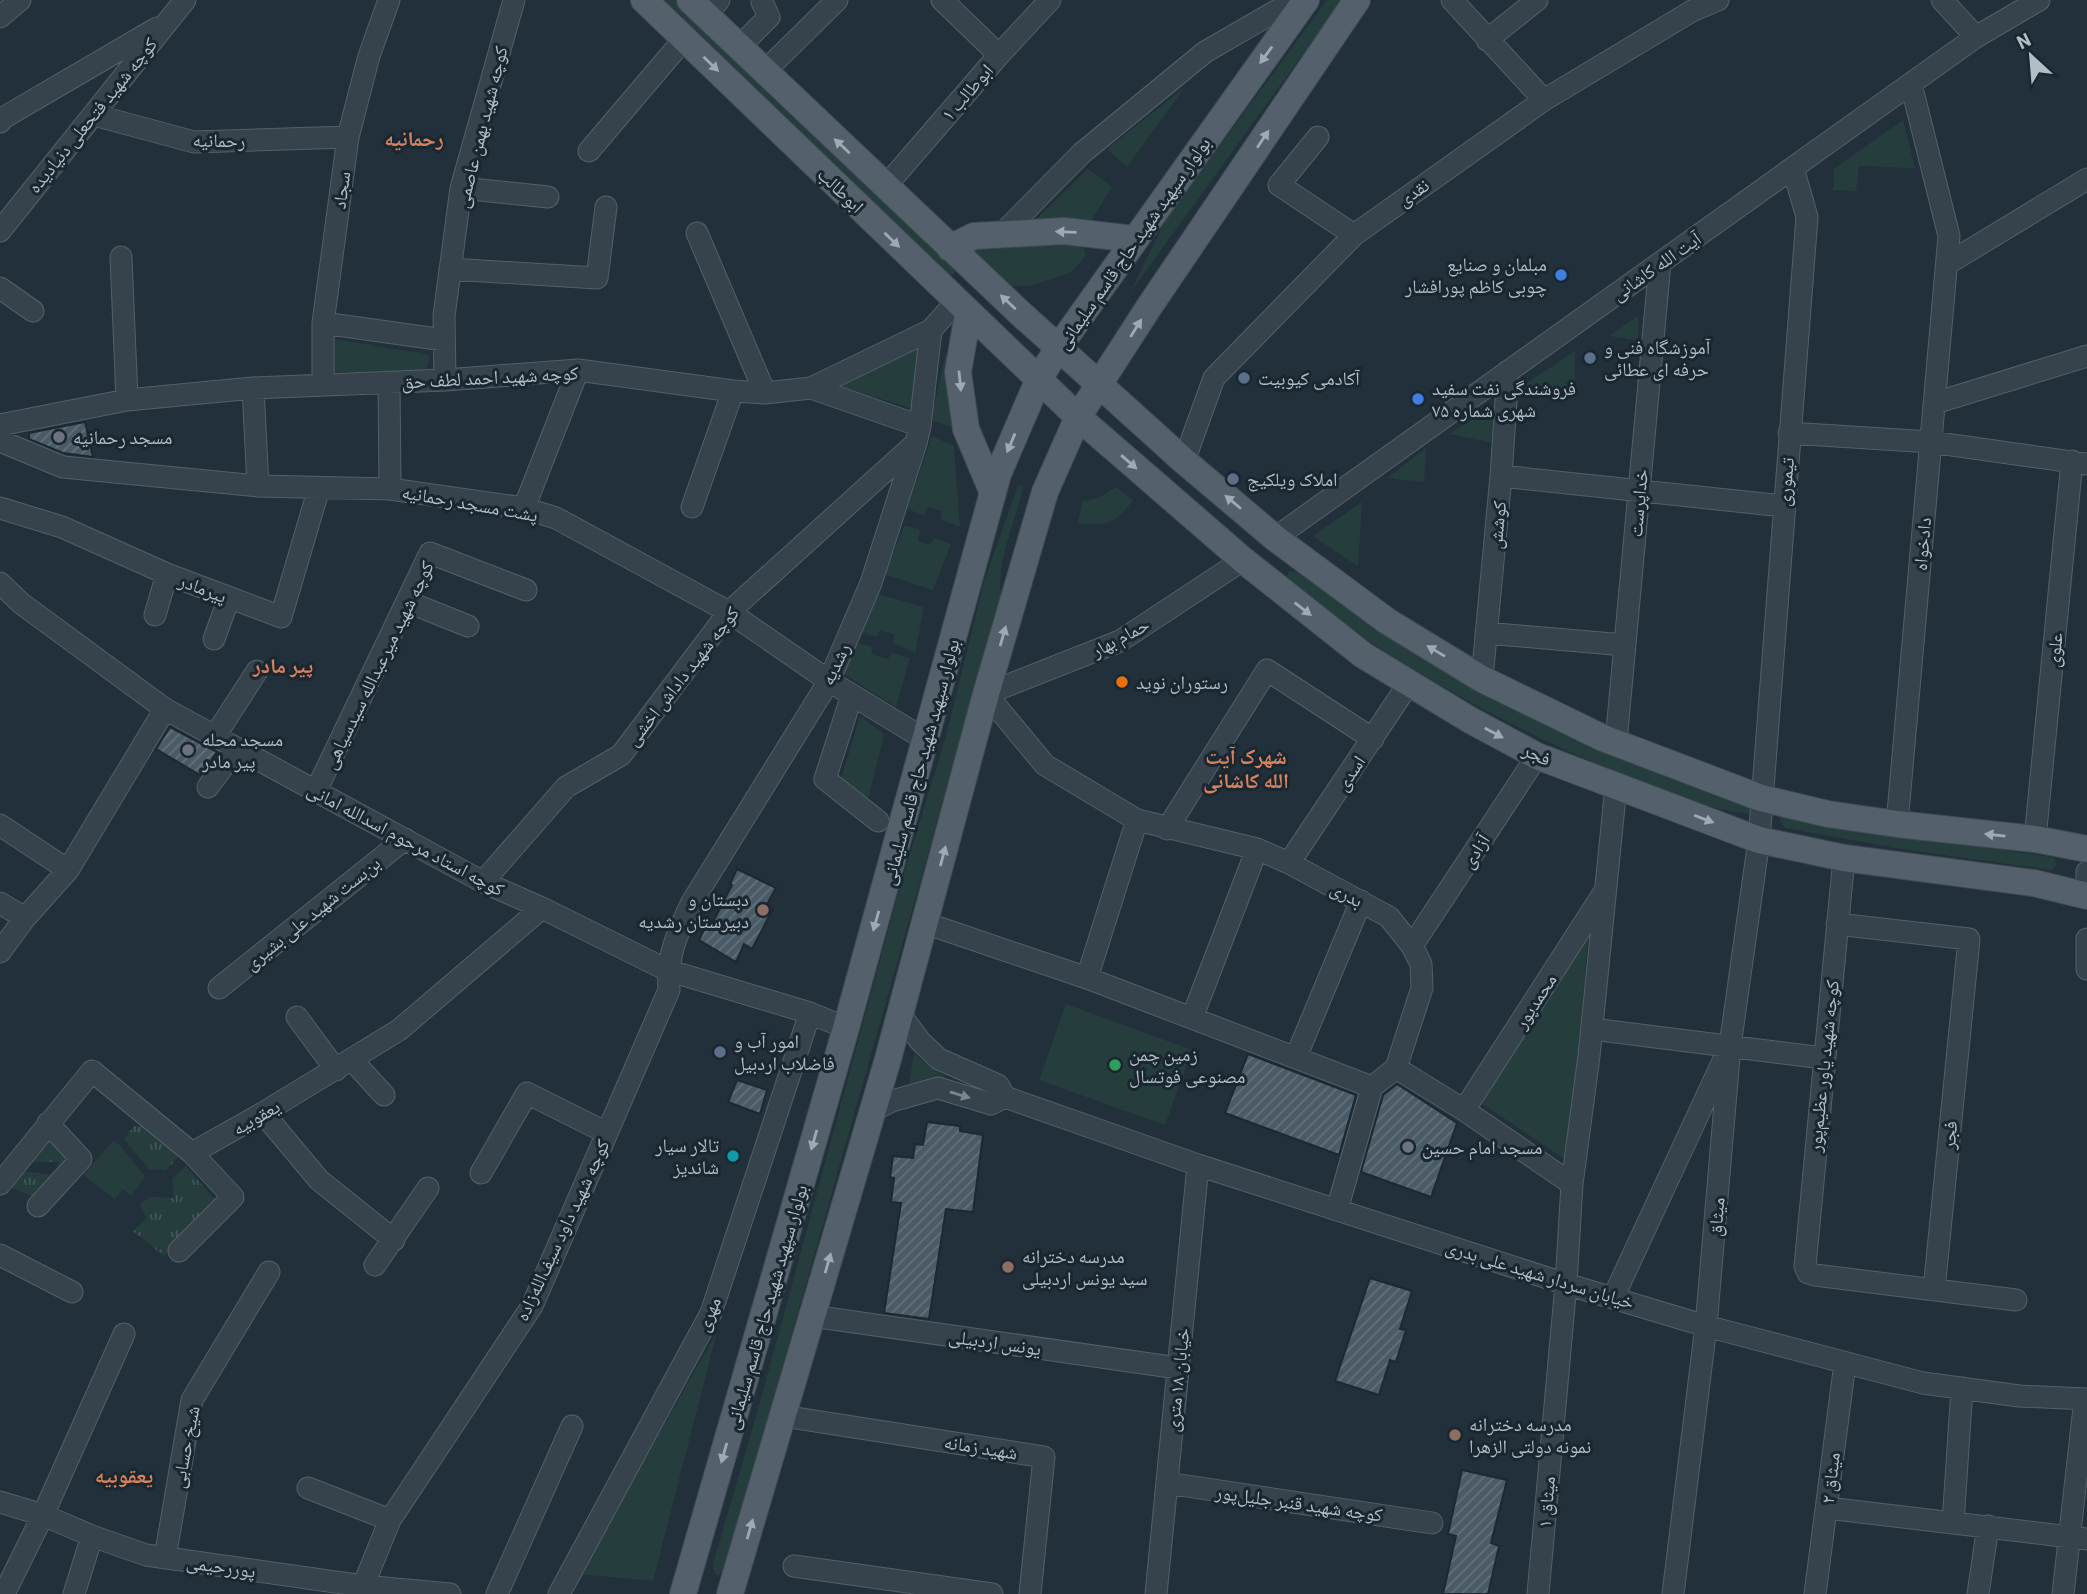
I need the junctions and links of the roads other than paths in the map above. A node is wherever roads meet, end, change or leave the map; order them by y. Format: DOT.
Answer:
graph roads {
  1 [pos="20,0"];
  2 [pos="185,0"];
  3 [pos="389,0"];
  4 [pos="514,0"];
  5 [pos="644,0"];
  6 [pos="837,0"];
  7 [pos="942,0"];
  8 [pos="1050,0"];
  9 [pos="1295,0"];
  10 [pos="1306,0"];
  11 [pos="1357,0"];
  12 [pos="1452,0"];
  13 [pos="1537,0"];
  14 [pos="1718,0"];
  15 [pos="1942,0"];
  16 [pos="2039,0"];
  17 [pos="762,2"];
  18 [pos="705,5"];
  19 [pos="0,17"];
  20 [pos="166,23"];
  21 [pos="1976,37"];
  22 [pos="685,38"];
  23 [pos="1487,40"];
  24 [pos="739,47"];
  25 [pos="999,55"];
  26 [pos="764,72"];
  27 [pos="1911,84"];
  28 [pos="1544,100"];
  29 [pos="94,115"];
  30 [pos="0,122"];
  31 [pos="1318,137"];
  32 [pos="348,138"];
  33 [pos="589,151"];
  34 [pos="1793,168"];
  35 [pos="2087,180"];
  36 [pos="886,187"];
  37 [pos="461,188"];
  38 [pos="548,197"];
  39 [pos="606,206"];
  40 [pos="0,231"];
  41 [pos="697,233"];
  42 [pos="1002,234"];
  43 [pos="1354,234"];
  44 [pos="1134,239"];
  45 [pos="950,248"];
  46 [pos="121,257"];
  47 [pos="1660,263"];
  48 [pos="1947,264"];
  49 [pos="450,269"];
  50 [pos="0,288"];
  51 [pos="962,308"];
  52 [pos="33,311"];
  53 [pos="323,323"];
  54 [pos="931,330"];
  55 [pos="444,340"];
  56 [pos="1058,348"];
  57 [pos="2087,356"];
  58 [pos="578,370"];
  59 [pos="1508,371"];
  60 [pos="445,380"];
  61 [pos="1038,381"];
  62 [pos="389,383"];
  63 [pos="323,384"];
  64 [pos="1099,385"];
  65 [pos="253,388"];
  66 [pos="811,388"];
  67 [pos="733,391"];
  68 [pos="765,393"];
  69 [pos="127,400"];
  70 [pos="1934,403"];
  71 [pos="1078,417"];
  72 [pos="0,425"];
  73 [pos="1789,432"];
  74 [pos="918,434"];
  75 [pos="0,441"];
  76 [pos="1931,442"];
  77 [pos="1184,461"];
  78 [pos="2080,462"];
  79 [pos="1501,476"];
  80 [pos="258,486"];
  81 [pos="319,488"];
  82 [pos="390,489"];
  83 [pos="1639,489"];
  84 [pos="993,493"];
  85 [pos="1783,506"];
  86 [pos="692,507"];
  87 [pos="0,508"];
  88 [pos="524,508"];
  89 [pos="1275,538"];
  90 [pos="1243,560"];
  91 [pos="167,574"];
  92 [pos="0,583"];
  93 [pos="526,590"];
  94 [pos="229,598"];
  95 [pos="408,602"];
  96 [pos="729,612"];
  97 [pos="155,615"];
  98 [pos="468,626"];
  99 [pos="1486,633"];
  100 [pos="214,639"];
  101 [pos="1625,645"];
  102 [pos="257,671"];
  103 [pos="1482,679"];
  104 [pos="830,681"];
  105 [pos="1409,683"];
  106 [pos="986,694"];
  107 [pos="852,695"];
  108 [pos="165,709"];
  109 [pos="215,736"];
  110 [pos="1373,738"];
  111 [pos="926,740"];
  112 [pos="1616,742"];
  113 [pos="237,748"];
  114 [pos="1537,756"];
  115 [pos="1616,786"];
  116 [pos="208,787"];
  117 [pos="316,791"];
  118 [pos="1761,798"];
  119 [pos="1137,820"];
  120 [pos="878,821"];
  121 [pos="1897,824"];
  122 [pos="0,825"];
  123 [pos="1167,828"];
  124 [pos="405,838"];
  125 [pos="2035,839"];
  126 [pos="1759,840"];
  127 [pos="1257,849"];
  128 [pos="2087,849"];
  129 [pos="1844,858"];
  130 [pos="1289,863"];
  131 [pos="68,870"];
  132 [pos="2087,872"];
  133 [pos="483,882"];
  134 [pos="2087,883"];
  135 [pos="1605,891"];
  136 [pos="2087,896"];
  137 [pos="1361,901"];
  138 [pos="0,903"];
  139 [pos="540,910"];
  140 [pos="25,918"];
  141 [pos="925,923"];
  142 [pos="1837,924"];
  143 [pos="2087,939"];
  144 [pos="1412,946"];
  145 [pos="0,952"];
  146 [pos="2087,969"];
  147 [pos="667,970"];
  148 [pos="1087,978"];
  149 [pos="219,988"];
  150 [pos="810,1013"];
  151 [pos="900,1014"];
  152 [pos="297,1017"];
  153 [pos="1192,1018"];
  154 [pos="846,1028"];
  155 [pos="1592,1029"];
  156 [pos="1730,1046"];
  157 [pos="1296,1057"];
  158 [pos="1823,1058"];
  159 [pos="344,1065"];
  160 [pos="1396,1068"];
  161 [pos="1372,1087"];
  162 [pos="384,1095"];
  163 [pos="1005,1097"];
  164 [pos="1464,1110"];
  165 [pos="872,1111"];
  166 [pos="264,1114"];
  167 [pos="48,1123"];
  168 [pos="607,1133"];
  169 [pos="192,1153"];
  170 [pos="1198,1165"];
  171 [pos="481,1173"];
  172 [pos="0,1184"];
  173 [pos="1572,1184"];
  174 [pos="428,1188"];
  175 [pos="38,1206"];
  176 [pos="1337,1210"];
  177 [pos="394,1240"];
  178 [pos="179,1251"];
  179 [pos="0,1255"];
  180 [pos="375,1265"];
  181 [pos="269,1272"];
  182 [pos="1566,1284"];
  183 [pos="1934,1290"];
  184 [pos="72,1292"];
  185 [pos="1613,1298"];
  186 [pos="2016,1300"];
  187 [pos="812,1316"];
  188 [pos="1706,1326"];
  189 [pos="124,1334"];
  190 [pos="1845,1363"];
  191 [pos="1178,1367"];
  192 [pos="1962,1388"];
  193 [pos="2086,1399"];
  194 [pos="783,1416"];
  195 [pos="572,1426"];
  196 [pos="1167,1483"];
  197 [pos="308,1488"];
  198 [pos="0,1502"];
  199 [pos="1827,1508"];
  200 [pos="43,1515"];
  201 [pos="390,1520"];
  202 [pos="1953,1522"];
  203 [pos="1432,1523"];
  204 [pos="1988,1526"];
  205 [pos="92,1536"];
  206 [pos="2078,1538"];
  207 [pos="165,1558"];
  208 [pos="794,1566"];
  209 [pos="351,1588"];
  210 [pos="4,1594"];
  211 [pos="74,1594"];
  212 [pos="450,1594"];
  213 [pos="497,1594"];
  214 [pos="559,1594"];
  215 [pos="683,1594"];
  216 [pos="730,1594"];
  217 [pos="992,1594"];
  218 [pos="1030,1594"];
  219 [pos="1156,1594"];
  220 [pos="1538,1594"];
  221 [pos="1673,1594"];
  222 [pos="1815,1594"];
  223 [pos="1978,1594"];
  224 [pos="2063,1594"];
  1 -- 19 [label="street"];
  2 -- 20 [label="street, کوچه شهید فتحعلی دنیادیده"];
  3 -- 32 [label="street, سجاد"];
  4 -- 37 [label="street, کوچه شهید بهمن عاصمی"];
  5 -- 22 [label="main road, ابوطالب"];
  6 -- 26 [label="street"];
  7 -- 25 [label="street"];
  8 -- 25 [label="street, ابوطالب ۱"];
  9 -- 42 [label="street"];
  10 -- 44 [label="main road, بولوار سپهبد شهید حاج قاسم سلیمانی, one-way"];
  64 -- 11 [label="main road, one-way"];
  12 -- 23 [label="street"];
  13 -- 23 [label="street"];
  14 -- 28 [label="street, نقدی"];
  15 -- 21 [label="street"];
  16 -- 21 [label="street, آیت الله کاشانی"];
  17 -- 24 [label="street"];
  18 -- 24 [label="main road, ابوطالب"];
  20 -- 29 [label="street, کوچه شهید فتحعلی دنیادیده"];
  20 -- 30 [label="street"];
  21 -- 27 [label="street, آیت الله کاشانی"];
  22 -- 33 [label="street"];
  22 -- 51 [label="main road, ابوطالب, one-way"];
  23 -- 28 [label="street"];
  24 -- 26 [label="main road, ابوطالب"];
  25 -- 36 [label="street, ابوطالب ۱"];
  36 -- 26 [label="main road, ابوطالب, one-way"];
  27 -- 34 [label="street, آیت الله کاشانی"];
  27 -- 48 [label="street, دادخواه"];
  28 -- 43 [label="street, نقدی"];
  29 -- 32 [label="street, رحمانیه"];
  29 -- 40 [label="street, کوچه شهید فتحعلی دنیادیده"];
  31 -- 43 [label="street"];
  32 -- 53 [label="street, سجاد"];
  34 -- 47 [label="street, آیت الله کاشانی"];
  34 -- 73 [label="street, تیموری"];
  35 -- 48 [label="street"];
  36 -- 45 [label="main road, ابوطالب"];
  37 -- 38 [label="street"];
  37 -- 49 [label="street, کوچه شهید بهمن عاصمی"];
  39 -- 49 [label="street"];
  41 -- 68 [label="street"];
  44 -- 42 [label="main road, one-way"];
  42 -- 45 [label="main road"];
  43 -- 77 [label="street, نقدی"];
  44 -- 56 [label="main road, بولوار سپهبد شهید حاج قاسم سلیمانی"];
  56 -- 45 [label="main road, ابوطالب, one-way"];
  46 -- 69 [label="street"];
  47 -- 59 [label="street, آیت الله کاشانی"];
  47 -- 83 [label="street, خداپرست"];
  48 -- 70 [label="street, دادخواه"];
  49 -- 55 [label="street, کوچه شهید بهمن عاصمی"];
  50 -- 52 [label="street"];
  51 -- 54 [label="street, کوچه شهید احمد لطف حق"];
  51 -- 61 [label="main road, ابوطالب"];
  51 -- 84 [label="main road, one-way"];
  53 -- 55 [label="street"];
  53 -- 63 [label="street, سجاد"];
  54 -- 66 [label="street, کوچه شهید احمد لطف حق"];
  54 -- 74 [label="street, رشدیه"];
  55 -- 60 [label="street, کوچه شهید بهمن عاصمی"];
  56 -- 61 [label="main road, بولوار سپهبد شهید حاج قاسم سلیمانی"];
  56 -- 64 [label="main road, ابوطالب"];
  57 -- 70 [label="street"];
  58 -- 60 [label="street, کوچه شهید احمد لطف حق"];
  58 -- 67 [label="street, کوچه شهید احمد لطف حق"];
  58 -- 88 [label="street"];
  59 -- 79 [label="street, کوشش"];
  59 -- 89 [label="street, آیت الله کاشانی"];
  60 -- 62 [label="street, کوچه شهید احمد لطف حق"];
  61 -- 71 [label="main road, ابوطالب"];
  61 -- 84 [label="main road, بولوار سپهبد شهید حاج قاسم سلیمانی, one-way"];
  62 -- 63 [label="street, کوچه شهید احمد لطف حق"];
  62 -- 82 [label="street"];
  63 -- 65 [label="street, کوچه شهید احمد لطف حق"];
  64 -- 71 [label="main road"];
  64 -- 77 [label="main road"];
  65 -- 69 [label="street, کوچه شهید احمد لطف حق"];
  65 -- 80 [label="street"];
  66 -- 68 [label="street, کوچه شهید احمد لطف حق"];
  66 -- 74 [label="street"];
  67 -- 68 [label="street, کوچه شهید احمد لطف حق"];
  67 -- 86 [label="street"];
  69 -- 72 [label="street, کوچه شهید احمد لطف حق"];
  70 -- 76 [label="street, دادخواه"];
  71 -- 90 [label="main road, فجر, one-way"];
  106 -- 71 [label="main road, one-way"];
  73 -- 76 [label="street"];
  73 -- 85 [label="street, تیموری"];
  74 -- 96 [label="street, کوچه شهید داداش اخشی"];
  74 -- 104 [label="street, رشدیه"];
  75 -- 80 [label="street, پشت مسجد رحمانیه"];
  76 -- 78 [label="street"];
  76 -- 121 [label="street, دادخواه"];
  89 -- 77 [label="main road, one-way"];
  78 -- 125 [label="street, علوی"];
  79 -- 83 [label="street"];
  79 -- 99 [label="street, کوشش"];
  80 -- 81 [label="street, پشت مسجد رحمانیه"];
  81 -- 82 [label="street, پشت مسجد رحمانیه"];
  81 -- 94 [label="street, پیرمادر"];
  82 -- 88 [label="street, پشت مسجد رحمانیه"];
  83 -- 85 [label="street"];
  83 -- 101 [label="street, خداپرست"];
  84 -- 111 [label="main road, بولوار سپهبد شهید حاج قاسم سلیمانی"];
  85 -- 118 [label="street, تیموری"];
  87 -- 91 [label="street, پیرمادر"];
  88 -- 96 [label="street, پشت مسجد رحمانیه"];
  89 -- 90 [label="main road"];
  103 -- 89 [label="main road, one-way"];
  90 -- 105 [label="main road, فجر, one-way"];
  90 -- 106 [label="street, حمام بهار"];
  91 -- 94 [label="street, پیرمادر"];
  91 -- 97 [label="street"];
  92 -- 108 [label="street, کوچه استاد مرحوم اسدالله امانی"];
  93 -- 95 [label="street, کوچه شهید میرعبدالله سیدسیاهی"];
  94 -- 100 [label="street"];
  95 -- 98 [label="street"];
  95 -- 117 [label="street, کوچه شهید میرعبدالله سیدسیاهی"];
  96 -- 104 [label="street, پشت مسجد رحمانیه"];
  96 -- 133 [label="street, کوچه شهید داداش اخشی"];
  99 -- 101 [label="street"];
  99 -- 103 [label="street, کوشش"];
  101 -- 112 [label="street, خداپرست"];
  102 -- 109 [label="street"];
  103 -- 112 [label="main road"];
  104 -- 107 [label="street, پشت مسجد رحمانیه"];
  104 -- 147 [label="street, رشدیه"];
  105 -- 110 [label="street, اسدی"];
  105 -- 114 [label="main road, فجر, one-way"];
  106 -- 119 [label="street, بدری"];
  141 -- 106 [label="main road, one-way"];
  107 -- 111 [label="street, پشت مسجد رحمانیه"];
  107 -- 120 [label="street"];
  108 -- 109 [label="street, کوچه استاد مرحوم اسدالله امانی"];
  108 -- 131 [label="street"];
  109 -- 113 [label="street, کوچه استاد مرحوم اسدالله امانی"];
  110 -- 123 [label="street"];
  110 -- 130 [label="street, اسدی"];
  111 -- 154 [label="main road, بولوار سپهبد شهید حاج قاسم سلیمانی, one-way"];
  112 -- 118 [label="main road"];
  113 -- 116 [label="street"];
  113 -- 117 [label="street, کوچه استاد مرحوم اسدالله امانی"];
  114 -- 115 [label="main road, فجر"];
  114 -- 144 [label="street, آزادی"];
  115 -- 126 [label="main road, فجر, one-way"];
  115 -- 135 [label="street"];
  117 -- 124 [label="street, کوچه استاد مرحوم اسدالله امانی"];
  118 -- 121 [label="main road"];
  118 -- 126 [label="street, تیموری"];
  119 -- 123 [label="street, بدری"];
  119 -- 148 [label="street"];
  125 -- 121 [label="main road, one-way"];
  122 -- 131 [label="street"];
  123 -- 127 [label="street, بدری"];
  124 -- 133 [label="street, کوچه استاد مرحوم اسدالله امانی"];
  124 -- 149 [label="street, بن‌بست شهید علی بشیری"];
  125 -- 128 [label="main road"];
  126 -- 129 [label="main road, فجر"];
  126 -- 156 [label="street, میثاق"];
  127 -- 130 [label="street, بدری"];
  127 -- 153 [label="street"];
  129 -- 136 [label="main road, فجر"];
  129 -- 142 [label="street, کوچه شهید یاور عظیم‌پور"];
  130 -- 137 [label="street, بدری"];
  131 -- 140 [label="street"];
  132 -- 134 [label="street"];
  133 -- 139 [label="street, کوچه استاد مرحوم اسدالله امانی"];
  135 -- 155 [label="street"];
  135 -- 164 [label="street, محمدپور"];
  137 -- 144 [label="street, بدری"];
  137 -- 157 [label="street"];
  138 -- 140 [label="street"];
  139 -- 147 [label="street, کوچه استاد مرحوم اسدالله امانی"];
  139 -- 159 [label="street, یعقوبیه"];
  140 -- 145 [label="street"];
  141 -- 148 [label="street"];
  141 -- 151 [label="main road"];
  142 -- 158 [label="street, کوچه شهید یاور عظیم‌پور"];
  142 -- 183 [label="street, فجر"];
  143 -- 146 [label="street"];
  144 -- 160 [label="street, بدری"];
  147 -- 150 [label="street, کوچه استاد مرحوم اسدالله امانی"];
  147 -- 168 [label="street, کوچه شهید داود سیف‌الله‌زاده"];
  148 -- 153 [label="street"];
  150 -- 154 [label="street, کوچه استاد مرحوم اسدالله امانی"];
  150 -- 214 [label="street, مهری"];
  151 -- 163 [label="street, خیابان سردار شهید علی بدری"];
  151 -- 165 [label="main road"];
  152 -- 159 [label="street"];
  153 -- 157 [label="street"];
  154 -- 215 [label="main road, بولوار سپهبد شهید حاج قاسم سلیمانی, one-way"];
  155 -- 156 [label="street"];
  155 -- 173 [label="street"];
  156 -- 158 [label="street"];
  156 -- 185 [label="street"];
  156 -- 188 [label="street, میثاق"];
  157 -- 161 [label="street"];
  158 -- 183 [label="street, کوچه شهید یاور عظیم‌پور"];
  159 -- 162 [label="street"];
  159 -- 166 [label="street, یعقوبیه"];
  160 -- 161 [label="street"];
  160 -- 164 [label="street"];
  161 -- 176 [label="street"];
  165 -- 163 [label="street, خیابان سردار شهید علی بدری, one-way"];
  163 -- 170 [label="street, خیابان سردار شهید علی بدری"];
  164 -- 173 [label="street"];
  187 -- 165 [label="main road, one-way"];
  166 -- 169 [label="street, یعقوبیه"];
  166 -- 177 [label="street"];
  167 -- 169 [label="street"];
  167 -- 172 [label="street"];
  167 -- 175 [label="street"];
  168 -- 171 [label="street"];
  168 -- 201 [label="street, کوچه شهید داود سیف‌الله‌زاده"];
  169 -- 178 [label="street"];
  170 -- 176 [label="street, خیابان سردار شهید علی بدری"];
  170 -- 191 [label="street, خیابان ۱۸ متری"];
  173 -- 182 [label="street"];
  174 -- 177 [label="street"];
  176 -- 182 [label="street, خیابان سردار شهید علی بدری"];
  177 -- 180 [label="street"];
  179 -- 184 [label="street"];
  181 -- 207 [label="street, شیخ حسابی"];
  182 -- 185 [label="street, خیابان سردار شهید علی بدری"];
  182 -- 220 [label="street, میثاق ۱"];
  183 -- 186 [label="street"];
  185 -- 188 [label="street, خیابان سردار شهید علی بدری"];
  187 -- 191 [label="street, یونس اردبیلی"];
  187 -- 194 [label="main road"];
  188 -- 190 [label="street, خیابان سردار شهید علی بدری"];
  188 -- 221 [label="street, میثاق"];
  189 -- 200 [label="street"];
  190 -- 192 [label="street, خیابان سردار شهید علی بدری"];
  190 -- 199 [label="street, میثاق ۲"];
  191 -- 196 [label="street, خیابان ۱۸ متری"];
  192 -- 193 [label="street, خیابان سردار شهید علی بدری"];
  192 -- 202 [label="street"];
  193 -- 206 [label="street"];
  216 -- 194 [label="main road, one-way"];
  194 -- 218 [label="street, شهید زمانه"];
  195 -- 213 [label="street"];
  196 -- 203 [label="street, کوچه شهید قنبر جلیل‌پور"];
  196 -- 219 [label="street, خیابان ۱۸ متری"];
  197 -- 201 [label="street"];
  198 -- 200 [label="street, پوررحیمی"];
  199 -- 202 [label="street"];
  199 -- 222 [label="street, میثاق ۲"];
  200 -- 205 [label="street, پوررحیمی"];
  200 -- 210 [label="street"];
  201 -- 209 [label="street, کوچه شهید داود سیف‌الله‌زاده"];
  202 -- 204 [label="street"];
  204 -- 206 [label="street"];
  204 -- 223 [label="street"];
  205 -- 207 [label="street, پوررحیمی"];
  205 -- 211 [label="street"];
  206 -- 224 [label="street"];
  207 -- 209 [label="street, پوررحیمی"];
  208 -- 217 [label="street"];
  209 -- 212 [label="street, پوررحیمی"];
}
